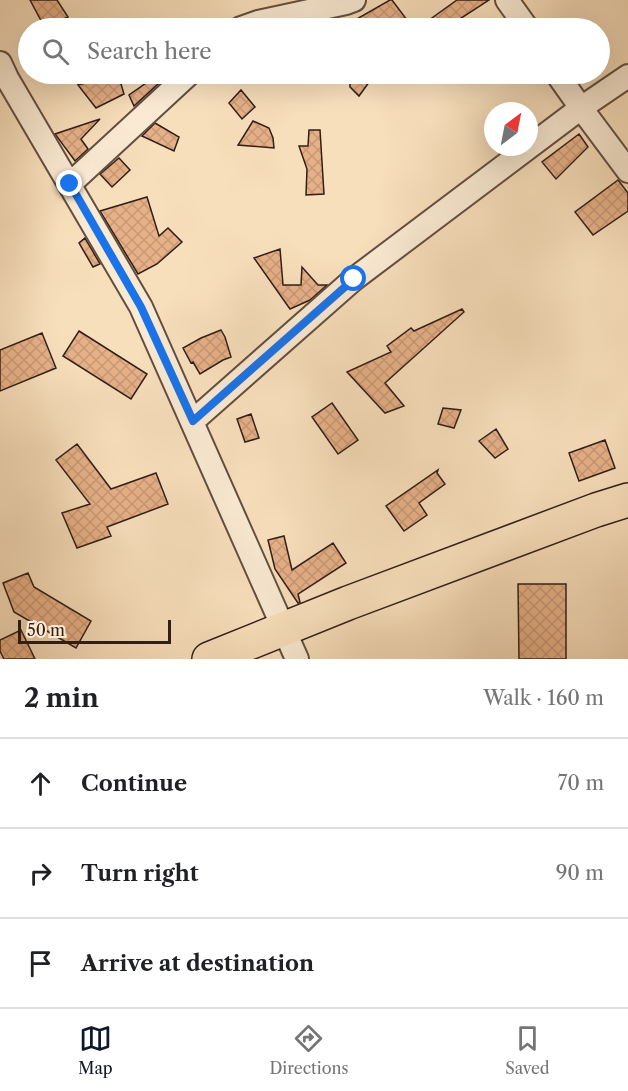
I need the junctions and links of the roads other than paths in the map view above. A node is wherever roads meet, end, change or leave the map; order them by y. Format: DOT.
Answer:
graph roads {
  1 [pos="354,0"];
  2 [pos="507,0"];
  3 [pos="277,18"];
  4 [pos="520,18"];
  5 [pos="1,66"];
  6 [pos="628,75"];
  7 [pos="178,84"];
  8 [pos="564,84"];
  9 [pos="581,108"];
  10 [pos="628,171"];
  11 [pos="70,184"];
  12 [pos="193,421"];
  13 [pos="628,500"];
  14 [pos="284,628"];
  15 [pos="209,659"];
  16 [pos="297,659"];
  1 -- 3 [label="street"];
  2 -- 4 [label="street"];
  5 -- 11 [label="street"];
  6 -- 9 [label="street"];
  7 -- 11 [label="street"];
  8 -- 9 [label="street"];
  9 -- 10 [label="street"];
  9 -- 12 [label="street"];
  11 -- 12 [label="street"];
  12 -- 14 [label="street"];
  13 -- 14 [label="highway"];
  14 -- 15 [label="highway"];
  14 -- 16 [label="street"];
}
